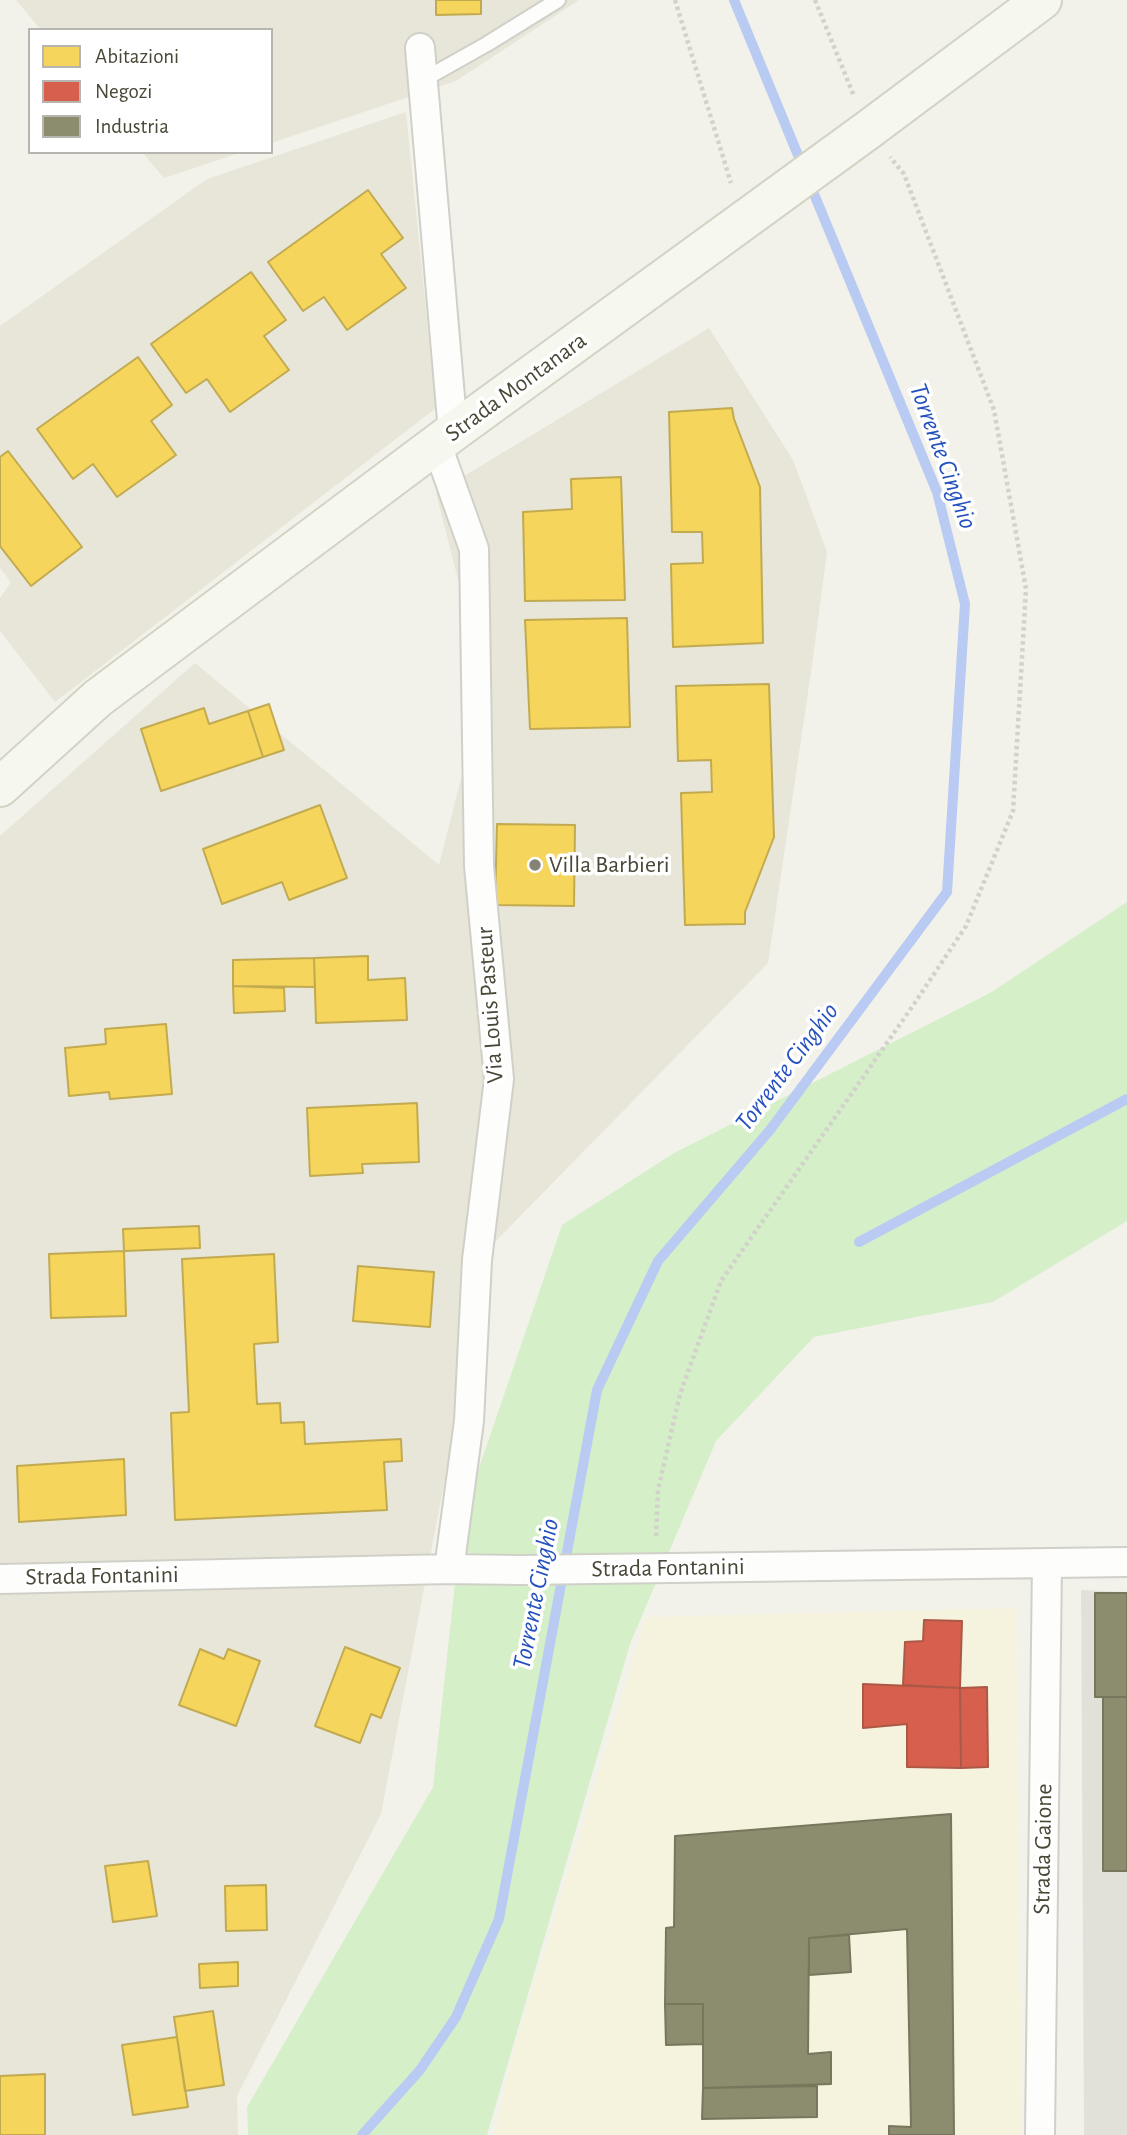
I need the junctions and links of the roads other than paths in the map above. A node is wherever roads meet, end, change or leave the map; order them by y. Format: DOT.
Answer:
graph roads {
  1 [pos="558,0"];
  2 [pos="1042,0"];
  3 [pos="420,48"];
  4 [pos="423,80"];
  5 [pos="445,438"];
  6 [pos="0,787"];
  7 [pos="1127,1562"];
  8 [pos="1047,1563"];
  9 [pos="449,1569"];
  10 [pos="0,1579"];
  11 [pos="1040,2135"];
  1 -- 4 [label="lane"];
  2 -- 5 [label="main road, Strada Montanara"];
  3 -- 4 [label="street, Via Louis Pasteur"];
  4 -- 5 [label="street, Via Louis Pasteur"];
  5 -- 6 [label="main road, Strada Montanara"];
  5 -- 9 [label="street, Via Louis Pasteur"];
  7 -- 8 [label="street, Strada Fontanini"];
  8 -- 9 [label="street, Strada Fontanini"];
  8 -- 11 [label="street, Strada Gaione"];
  9 -- 10 [label="street, Strada Fontanini"];
}
